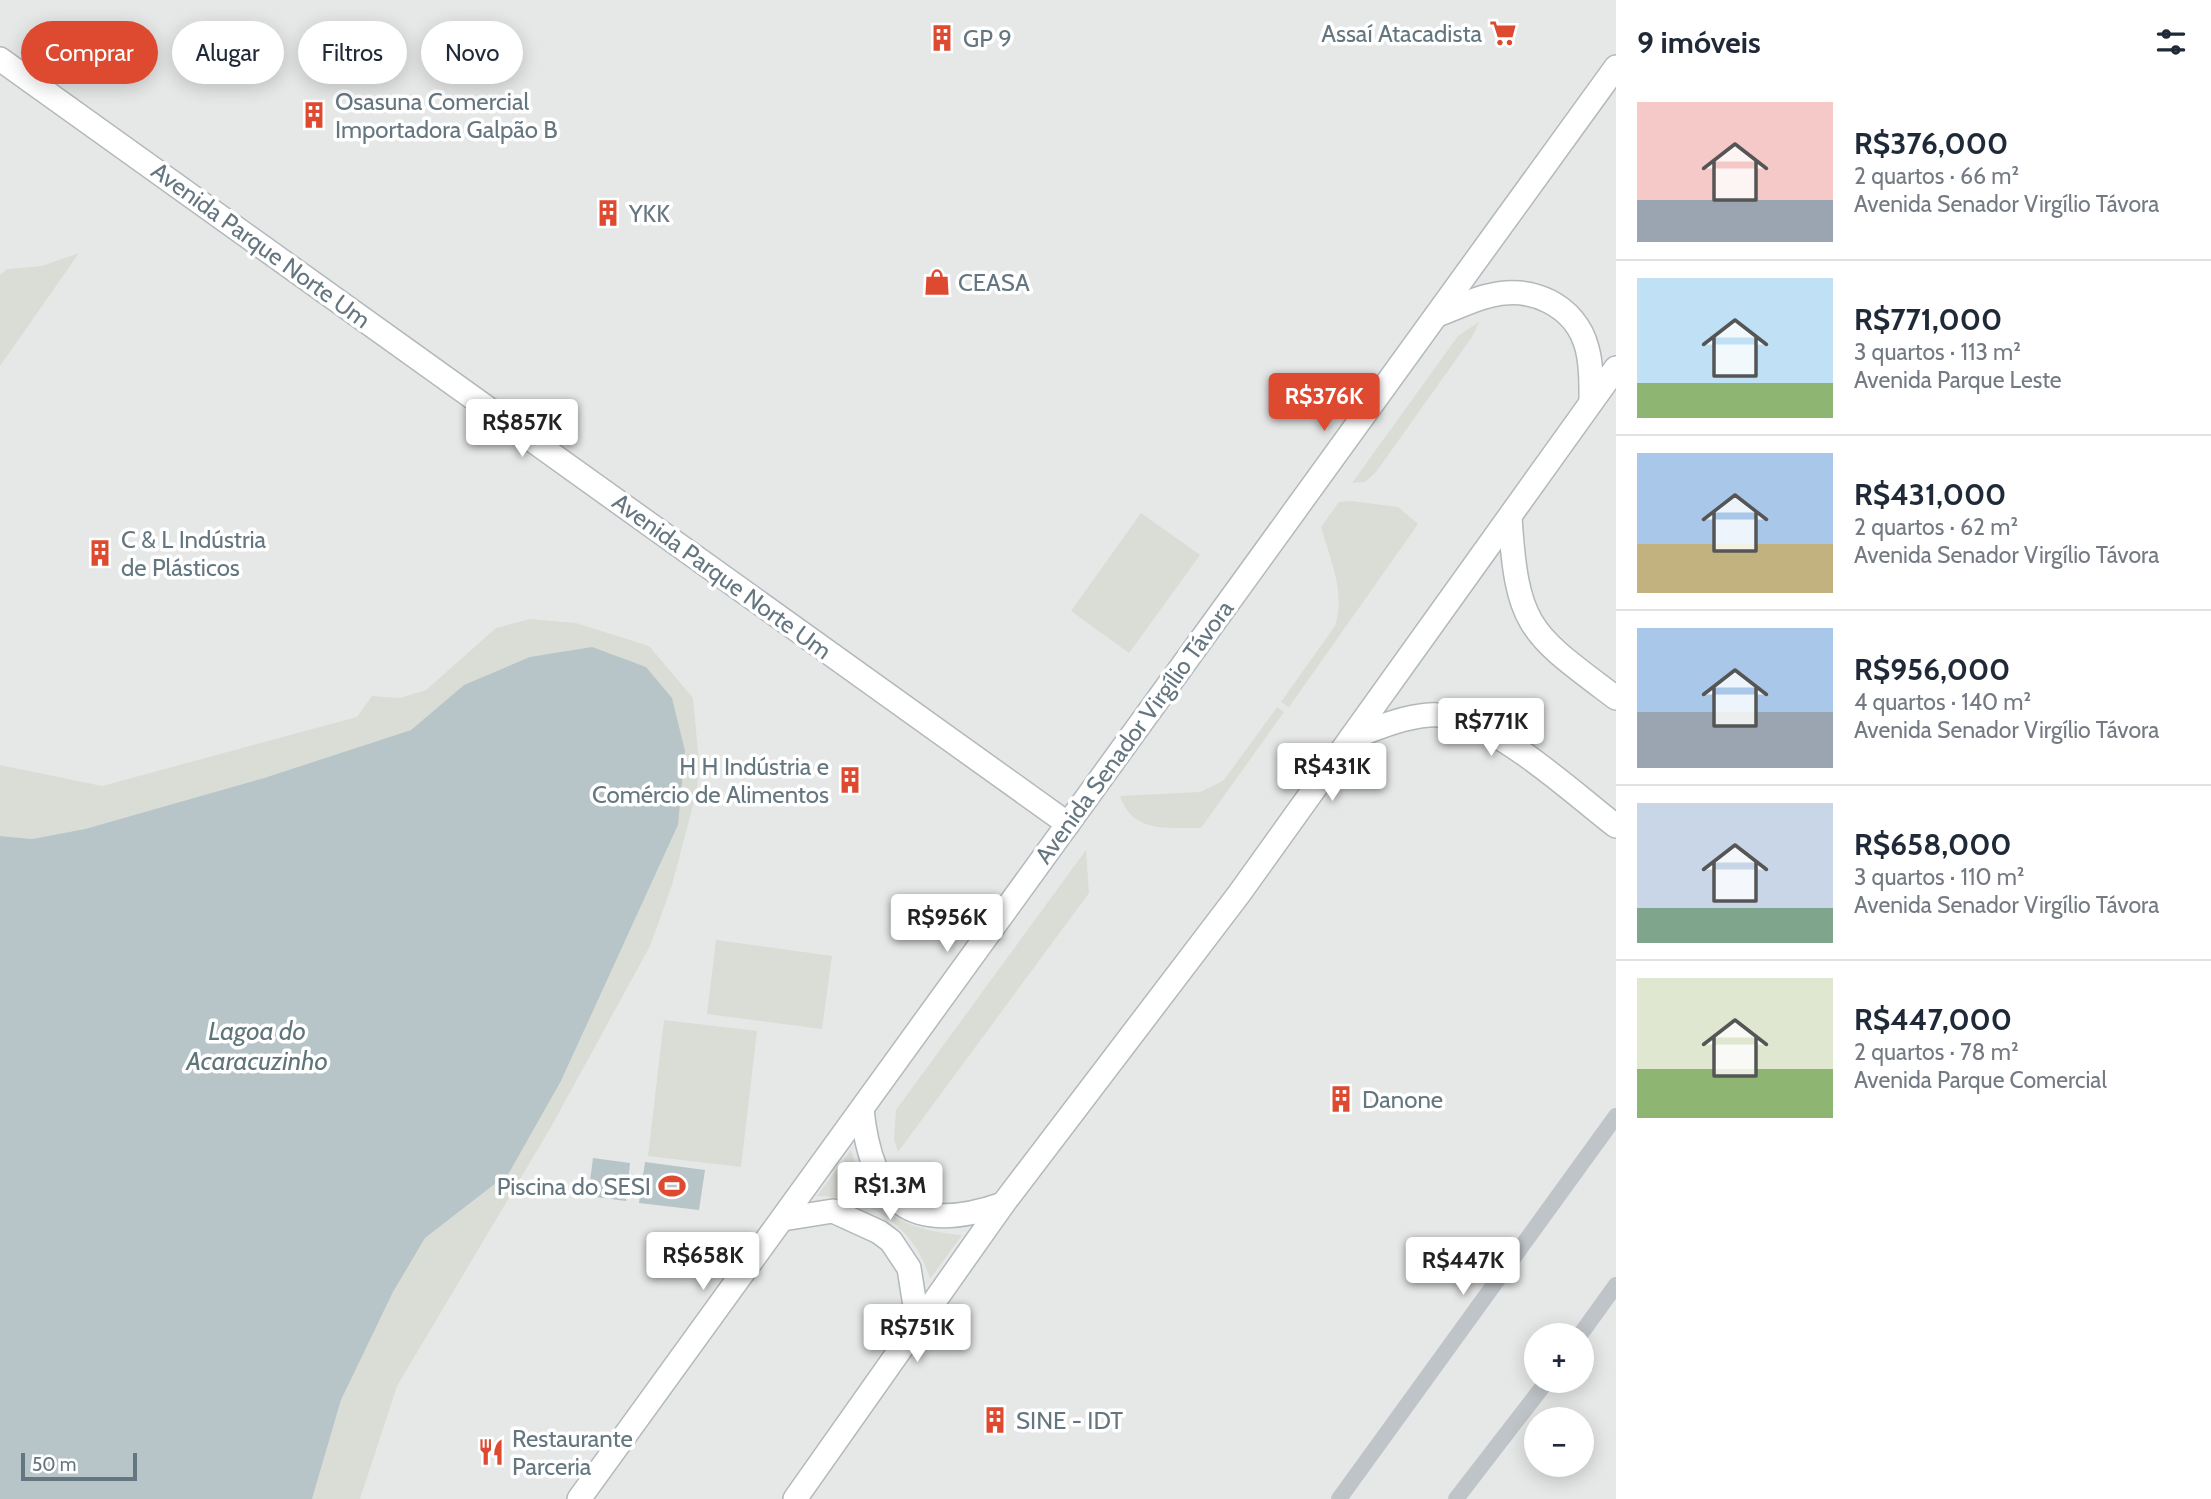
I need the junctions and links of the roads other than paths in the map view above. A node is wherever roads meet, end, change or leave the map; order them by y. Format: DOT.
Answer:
graph roads {
  1 [pos="0,60"];
  2 [pos="1616,67"];
  3 [pos="1437,315"];
  4 [pos="1616,368"];
  5 [pos="1591,402"];
  6 [pos="1510,517"];
  7 [pos="1616,698"];
  8 [pos="1352,738"];
  9 [pos="1068,824"];
  10 [pos="1616,826"];
  11 [pos="862,1110"];
  12 [pos="1616,1116"];
  13 [pos="1003,1205"];
  14 [pos="783,1219"];
  15 [pos="1616,1285"];
  16 [pos="1589,1323"];
  17 [pos="918,1325"];
  18 [pos="1538,1393"];
  19 [pos="579,1499"];
  20 [pos="795,1499"];
  21 [pos="1339,1499"];
  22 [pos="1456,1499"];
  1 -- 9 [label="main road, Avenida Parque Norte Um"];
  2 -- 3 [label="main road, Avenida Senador Virgílio Távora"];
  3 -- 5 [label="main road"];
  3 -- 9 [label="main road, Avenida Senador Virgílio Távora"];
  4 -- 5 [label="main road"];
  5 -- 6 [label="main road"];
  6 -- 7 [label="main road"];
  6 -- 8 [label="main road"];
  8 -- 10 [label="main road"];
  8 -- 13 [label="main road"];
  9 -- 11 [label="main road, Avenida Senador Virgílio Távora"];
  11 -- 13 [label="main road"];
  11 -- 14 [label="main road, Avenida Senador Virgílio Távora"];
  12 -- 21 [label="street"];
  13 -- 17 [label="main road"];
  14 -- 17 [label="main road"];
  14 -- 19 [label="main road, Avenida Senador Virgílio Távora"];
  15 -- 16 [label="street"];
  17 -- 20 [label="main road"];
  18 -- 22 [label="street"];
}
